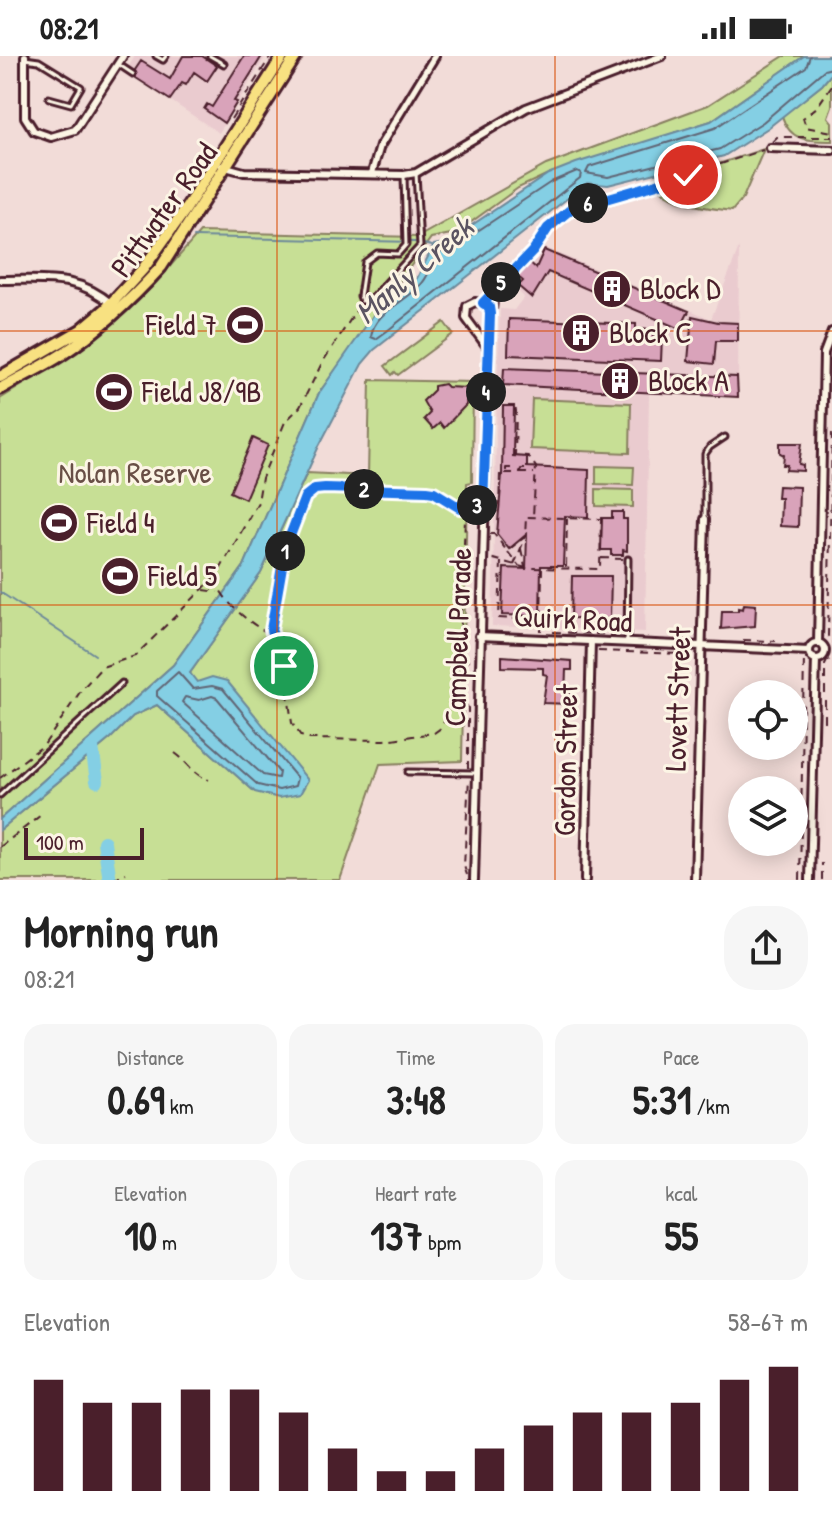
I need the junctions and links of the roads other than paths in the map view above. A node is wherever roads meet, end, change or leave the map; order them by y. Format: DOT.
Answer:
graph roads {
  1 [pos="123,56"];
  2 [pos="156,56"];
  3 [pos="166,56"];
  4 [pos="210,56"];
  5 [pos="283,56"];
  6 [pos="296,56"];
  7 [pos="435,56"];
  8 [pos="631,56"];
  9 [pos="662,56"];
  10 [pos="25,58"];
  11 [pos="118,64"];
  12 [pos="224,64"];
  13 [pos="634,68"];
  14 [pos="133,74"];
  15 [pos="49,98"];
  16 [pos="771,146"];
  17 [pos="832,150"];
  18 [pos="216,161"];
  19 [pos="225,168"];
  20 [pos="372,173"];
  21 [pos="416,173"];
  22 [pos="404,175"];
  23 [pos="0,280"];
  24 [pos="115,306"];
  25 [pos="832,332"];
  26 [pos="488,348"];
  27 [pos="0,377"];
  28 [pos="0,389"];
  29 [pos="725,437"];
  30 [pos="705,519"];
  31 [pos="628,559"];
  32 [pos="479,636"];
  33 [pos="818,639"];
  34 [pos="591,641"];
  35 [pos="627,643"];
  36 [pos="701,647"];
  37 [pos="829,652"];
  38 [pos="804,654"];
  39 [pos="816,659"];
  40 [pos="122,683"];
  41 [pos="408,772"];
  42 [pos="472,773"];
  43 [pos="0,795"];
  44 [pos="474,880"];
  45 [pos="585,880"];
  46 [pos="695,880"];
  47 [pos="810,880"];
  1 -- 11 [label="street"];
  2 -- 3 [label="lane"];
  4 -- 12 [label="lane"];
  5 -- 18 [label="main road, Pittwater Road"];
  6 -- 19 [label="main road, Pittwater Road"];
  7 -- 20 [label="street"];
  8 -- 13 [label="street"];
  9 -- 13 [label="street"];
  10 -- 11 [label="street"];
  10 -- 15 [label="lane"];
  11 -- 14 [label="lane"];
  13 -- 21 [label="street"];
  16 -- 17 [label="street"];
  18 -- 19 [label="street"];
  18 -- 24 [label="main road, Pittwater Road"];
  19 -- 20 [label="street"];
  19 -- 24 [label="main road, Pittwater Road"];
  20 -- 22 [label="street"];
  21 -- 22 [label="street"];
  21 -- 22 [label="lane"];
  23 -- 24 [label="street"];
  24 -- 27 [label="main road, Pittwater Road"];
  24 -- 28 [label="main road, Pittwater Road"];
  25 -- 33 [label="street"];
  26 -- 26 [label="street, Campbell Parade"];
  26 -- 32 [label="street, Campbell Parade"];
  29 -- 30 [label="lane"];
  30 -- 36 [label="street, Lovett Street"];
  31 -- 35 [label="lane"];
  32 -- 34 [label="street, Quirk Road"];
  32 -- 42 [label="street, Campbell Parade"];
  33 -- 37 [label="street"];
  33 -- 38 [label="street"];
  34 -- 35 [label="street, Quirk Road"];
  34 -- 45 [label="street, Gordon Street"];
  35 -- 36 [label="street, Quirk Road"];
  36 -- 38 [label="street, Quirk Road"];
  36 -- 46 [label="street, Lovett Street"];
  37 -- 39 [label="street"];
  38 -- 39 [label="street"];
  39 -- 47 [label="street"];
  40 -- 43 [label="lane"];
  41 -- 42 [label="lane"];
  42 -- 44 [label="street, Campbell Parade"];
}
